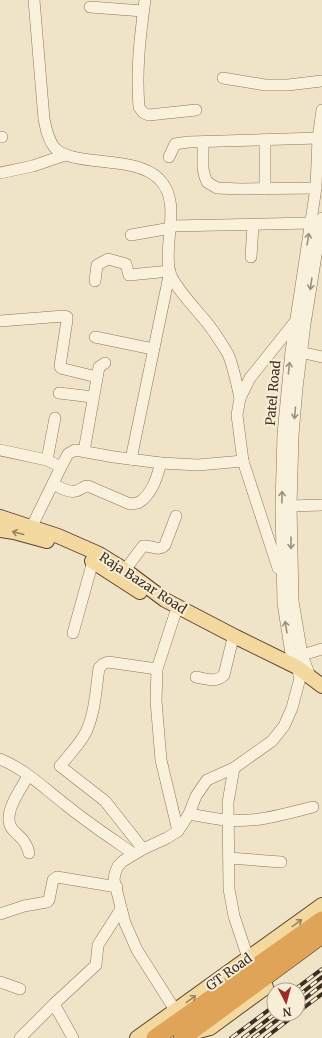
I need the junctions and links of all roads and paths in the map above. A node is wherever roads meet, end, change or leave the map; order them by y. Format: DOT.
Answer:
graph roads {
  1 [pos="34,0"];
  2 [pos="144,5"];
  3 [pos="90,7"];
  4 [pos="222,78"];
  5 [pos="322,81"];
  6 [pos="196,110"];
  7 [pos="322,110"];
  8 [pos="318,138"];
  9 [pos="265,140"];
  10 [pos="203,142"];
  11 [pos="65,155"];
  12 [pos="169,157"];
  13 [pos="0,174"];
  14 [pos="316,188"];
  15 [pos="265,189"];
  16 [pos="316,219"];
  17 [pos="253,224"];
  18 [pos="171,227"];
  19 [pos="131,235"];
  20 [pos="251,257"];
  21 [pos="318,264"];
  22 [pos="170,271"];
  23 [pos="95,281"];
  24 [pos="0,321"];
  25 [pos="295,322"];
  26 [pos="95,337"];
  27 [pos="153,349"];
  28 [pos="296,352"];
  29 [pos="322,357"];
  30 [pos="105,363"];
  31 [pos="97,377"];
  32 [pos="59,393"];
  33 [pos="93,397"];
  34 [pos="240,398"];
  35 [pos="55,418"];
  36 [pos="0,450"];
  37 [pos="84,451"];
  38 [pos="131,459"];
  39 [pos="48,460"];
  40 [pos="242,461"];
  41 [pos="161,463"];
  42 [pos="61,467"];
  43 [pos="53,484"];
  44 [pos="322,505"];
  45 [pos="291,506"];
  46 [pos="176,516"];
  47 [pos="0,517"];
  48 [pos="32,526"];
  49 [pos="0,530"];
  50 [pos="93,561"];
  51 [pos="125,570"];
  52 [pos="281,578"];
  53 [pos="175,614"];
  54 [pos="73,633"];
  55 [pos="232,642"];
  56 [pos="322,649"];
  57 [pos="156,670"];
  58 [pos="307,675"];
  59 [pos="196,677"];
  60 [pos="0,759"];
  61 [pos="234,768"];
  62 [pos="28,776"];
  63 [pos="313,807"];
  64 [pos="189,814"];
  65 [pos="228,820"];
  66 [pos="178,831"];
  67 [pos="138,852"];
  68 [pos="29,853"];
  69 [pos="229,858"];
  70 [pos="281,862"];
  71 [pos="117,887"];
  72 [pos="322,905"];
  73 [pos="121,909"];
  74 [pos="0,914"];
  75 [pos="322,920"];
  76 [pos="322,935"];
  77 [pos="322,945"];
  78 [pos="248,958"];
  79 [pos="0,982"];
  80 [pos="20,989"];
  81 [pos="54,1004"];
  82 [pos="175,1010"];
  83 [pos="184,1036"];
  84 [pos="20,1038"];
  85 [pos="73,1038"];
  86 [pos="137,1038"];
  87 [pos="155,1038"];
  1 -- 11 [label="street"];
  2 -- 3 [label="street"];
  2 -- 6 [label="street"];
  4 -- 5 [label="street"];
  7 -- 8 [label="street, Patel Road"];
  8 -- 9 [label="street"];
  8 -- 14 [label="street, Patel Road"];
  9 -- 10 [label="street"];
  9 -- 15 [label="street"];
  10 -- 12 [label="street"];
  10 -- 15 [label="street"];
  11 -- 13 [label="street"];
  11 -- 18 [label="street"];
  14 -- 15 [label="street"];
  14 -- 16 [label="street, Patel Road"];
  16 -- 17 [label="street"];
  16 -- 21 [label="street, Patel Road"];
  25 -- 16 [label="street, Patel Road, one-way"];
  17 -- 18 [label="street"];
  17 -- 20 [label="street"];
  18 -- 19 [label="street"];
  18 -- 22 [label="street"];
  21 -- 28 [label="street, Patel Road, one-way"];
  22 -- 23 [label="street"];
  22 -- 27 [label="street"];
  22 -- 34 [label="street"];
  24 -- 31 [label="street"];
  25 -- 28 [label="street, Patel Road"];
  25 -- 34 [label="street"];
  26 -- 27 [label="street"];
  27 -- 38 [label="street"];
  28 -- 29 [label="street"];
  28 -- 45 [label="street, Patel Road, one-way"];
  52 -- 28 [label="street, Patel Road, one-way"];
  30 -- 31 [label="street"];
  31 -- 33 [label="street"];
  32 -- 33 [label="street"];
  33 -- 37 [label="street"];
  34 -- 40 [label="street"];
  35 -- 39 [label="street"];
  36 -- 39 [label="street"];
  37 -- 38 [label="street"];
  37 -- 42 [label="street"];
  38 -- 41 [label="street"];
  39 -- 42 [label="street"];
  40 -- 41 [label="street"];
  40 -- 52 [label="street"];
  41 -- 43 [label="street"];
  42 -- 43 [label="street"];
  43 -- 48 [label="street"];
  44 -- 45 [label="street"];
  45 -- 58 [label="street, Patel Road, one-way"];
  46 -- 51 [label="street"];
  47 -- 48 [label="main road, Raja Bazar Road"];
  48 -- 51 [label="main road, Raja Bazar Road"];
  50 -- 49 [label="main road, Raja Bazar Road, one-way"];
  50 -- 53 [label="main road, Raja Bazar Road"];
  50 -- 54 [label="street"];
  51 -- 58 [label="main road, Raja Bazar Road"];
  58 -- 52 [label="street, Patel Road, one-way"];
  53 -- 55 [label="main road, Raja Bazar Road"];
  53 -- 57 [label="street"];
  55 -- 58 [label="main road, Raja Bazar Road"];
  55 -- 59 [label="street"];
  56 -- 58 [label="street"];
  57 -- 66 [label="street"];
  57 -- 67 [label="street"];
  58 -- 61 [label="street"];
  60 -- 62 [label="street"];
  61 -- 64 [label="street"];
  61 -- 65 [label="street"];
  62 -- 67 [label="street"];
  62 -- 68 [label="street"];
  63 -- 65 [label="street"];
  64 -- 65 [label="street"];
  64 -- 66 [label="street"];
  65 -- 69 [label="street"];
  66 -- 67 [label="street"];
  67 -- 71 [label="street"];
  69 -- 70 [label="street"];
  69 -- 78 [label="street"];
  71 -- 73 [label="street"];
  71 -- 74 [label="street"];
  78 -- 72 [label="main road, GT Road, one-way"];
  73 -- 81 [label="street"];
  73 -- 82 [label="street"];
  75 -- 87 [label="highway"];
  76 -- 83 [label="highway"];
  77 -- 83 [label="main road"];
  82 -- 78 [label="main road, GT Road, one-way"];
  79 -- 80 [label="street"];
  81 -- 84 [label="street"];
  81 -- 85 [label="street"];
  82 -- 86 [label="main road, GT Road"];
}
